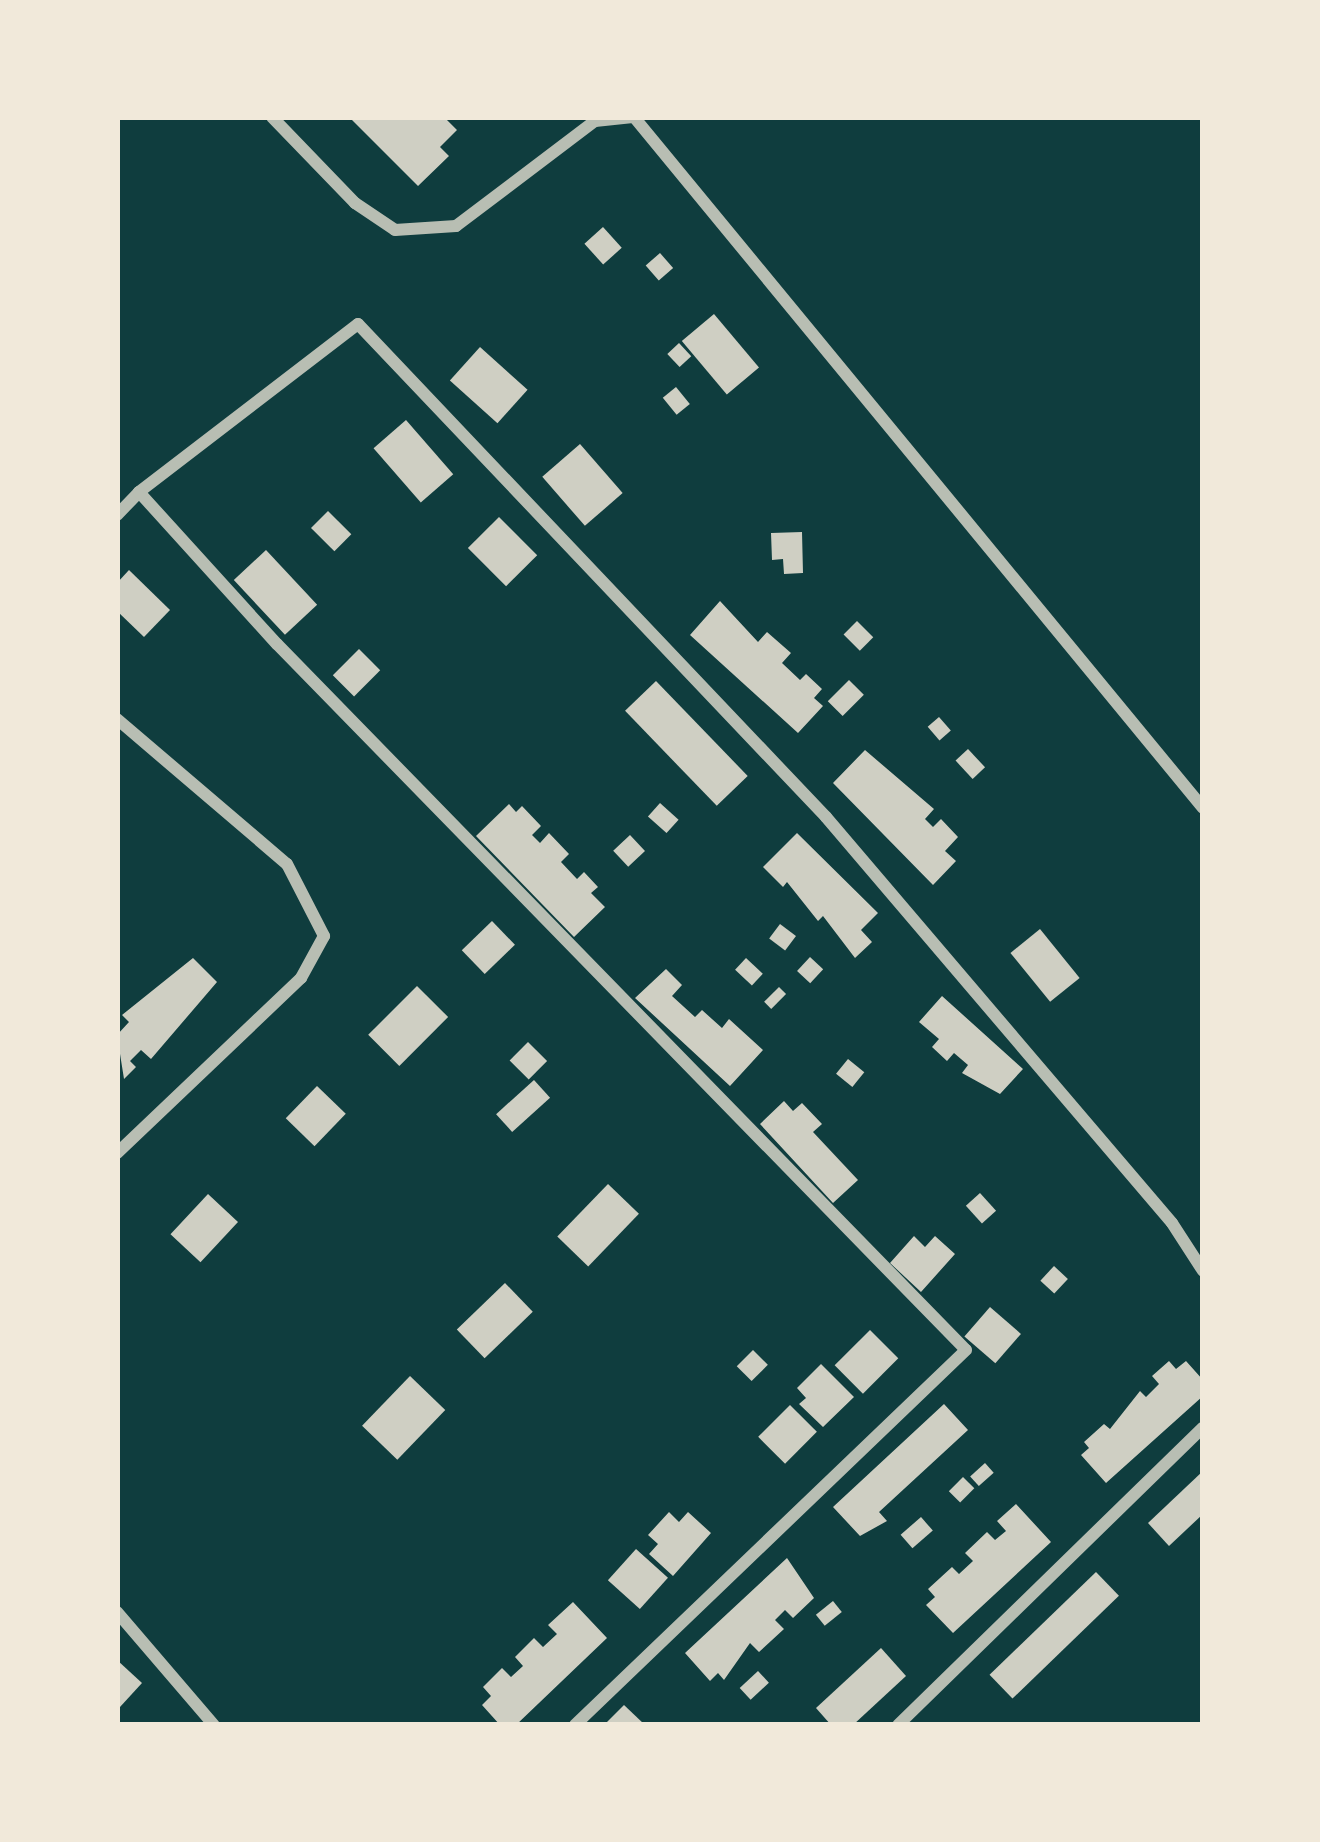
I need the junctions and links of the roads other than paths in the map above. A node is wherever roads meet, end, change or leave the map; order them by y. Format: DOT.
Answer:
graph roads {
  1 [pos="272,117"];
  2 [pos="633,117"];
  3 [pos="139,492"];
  4 [pos="117,515"];
  5 [pos="117,719"];
  6 [pos="1203,808"];
  7 [pos="117,1153"];
  8 [pos="1203,1271"];
  9 [pos="1203,1427"];
  10 [pos="117,1612"];
  11 [pos="214,1725"];
  12 [pos="574,1725"];
  13 [pos="898,1725"];
  1 -- 2 [label="street"];
  2 -- 6 [label="street"];
  3 -- 4 [label="street"];
  3 -- 8 [label="street"];
  3 -- 12 [label="street"];
  5 -- 7 [label="street"];
  9 -- 13 [label="street"];
  10 -- 11 [label="street"];
}
